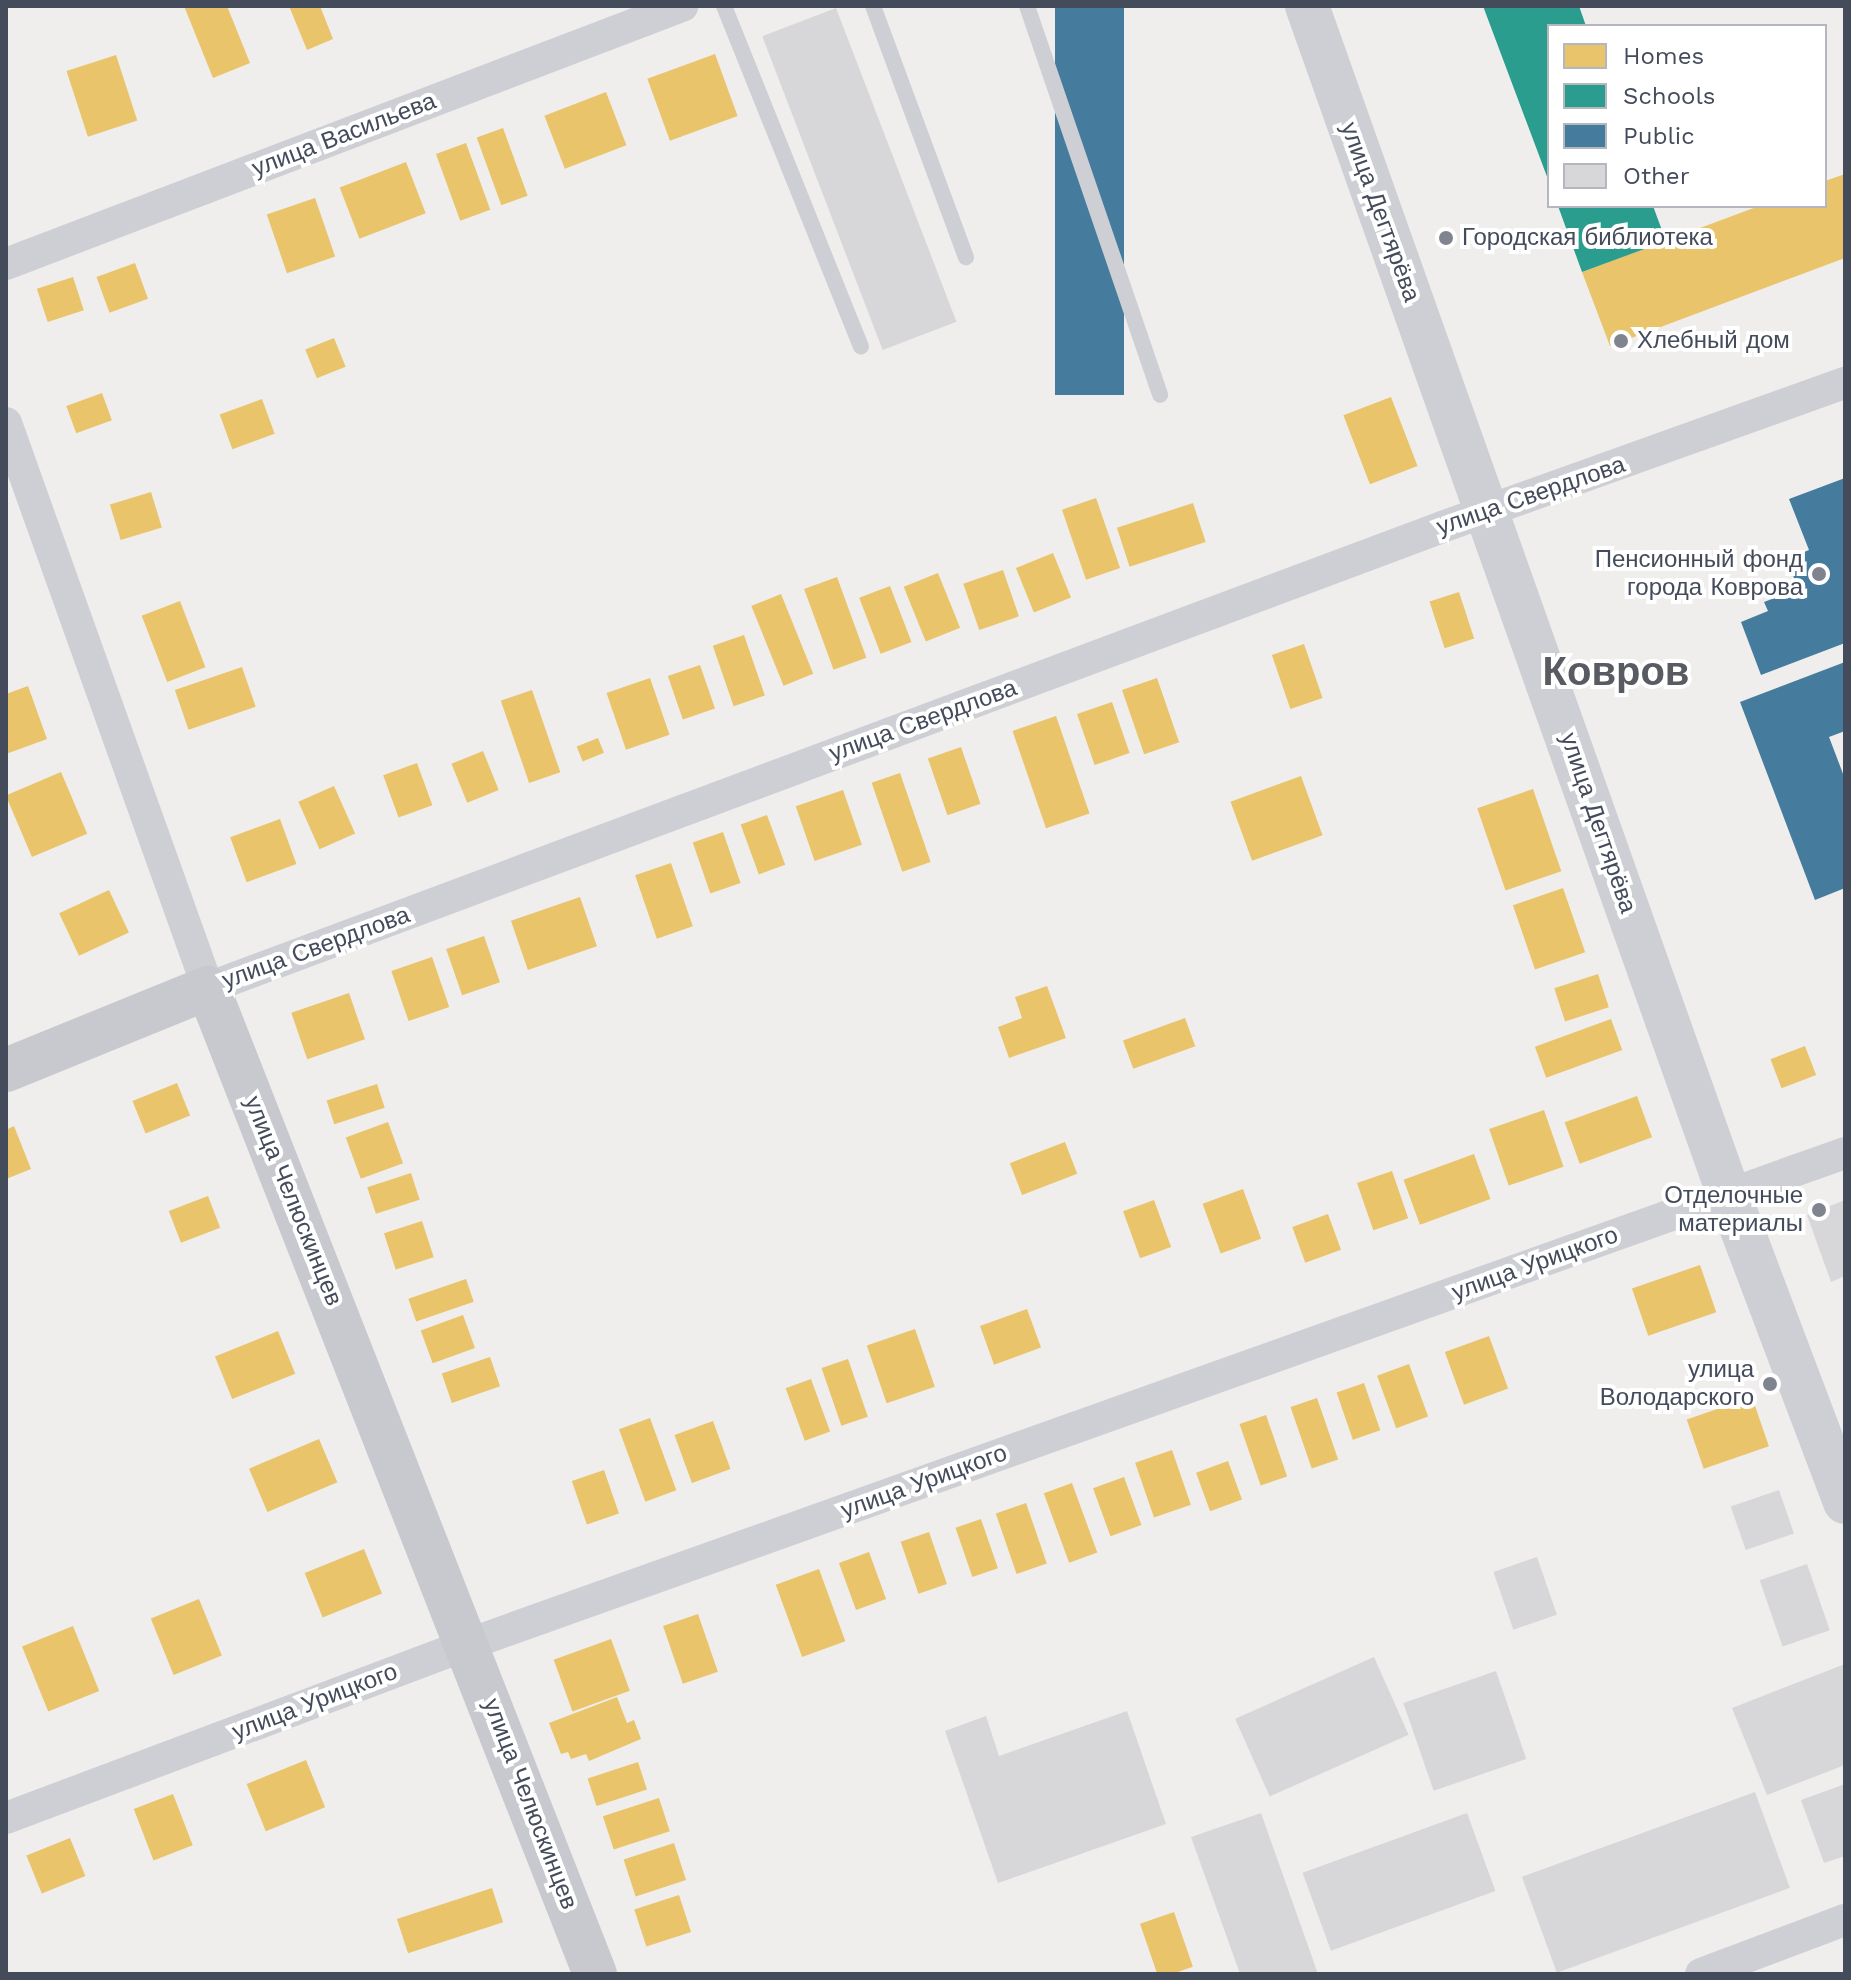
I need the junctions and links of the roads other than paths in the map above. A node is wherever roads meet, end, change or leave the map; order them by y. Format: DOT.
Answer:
graph roads {
  1 [pos="682,6"];
  2 [pos="724,6"];
  3 [pos="873,6"];
  4 [pos="1027,6"];
  5 [pos="1307,6"];
  6 [pos="966,257"];
  7 [pos="6,264"];
  8 [pos="861,346"];
  9 [pos="1845,383"];
  10 [pos="1160,395"];
  11 [pos="6,423"];
  12 [pos="1487,512"];
  13 [pos="208,988"];
  14 [pos="6,1070"];
  15 [pos="1845,1153"];
  16 [pos="1729,1195"];
  17 [pos="1845,1502"];
  18 [pos="469,1644"];
  19 [pos="6,1818"];
  20 [pos="1845,1920"];
  21 [pos="595,1974"];
  22 [pos="1701,1974"];
  1 -- 7 [label="street, улица Васильева"];
  2 -- 8 [label="lane"];
  3 -- 6 [label="lane"];
  4 -- 10 [label="lane"];
  5 -- 12 [label="main road, улица Дегтярёва"];
  9 -- 12 [label="street, улица Свердлова"];
  11 -- 13 [label="street, улица Челюскинцев"];
  12 -- 13 [label="street, улица Свердлова"];
  12 -- 16 [label="main road, улица Дегтярёва"];
  13 -- 14 [label="main road, улица Свердлова"];
  13 -- 18 [label="main road, улица Челюскинцев"];
  15 -- 16 [label="street, улица Урицкого"];
  16 -- 17 [label="main road, улица Дегтярёва"];
  16 -- 18 [label="street, улица Урицкого"];
  18 -- 19 [label="street, улица Урицкого"];
  18 -- 21 [label="main road, улица Челюскинцев"];
  20 -- 22 [label="street"];
}
